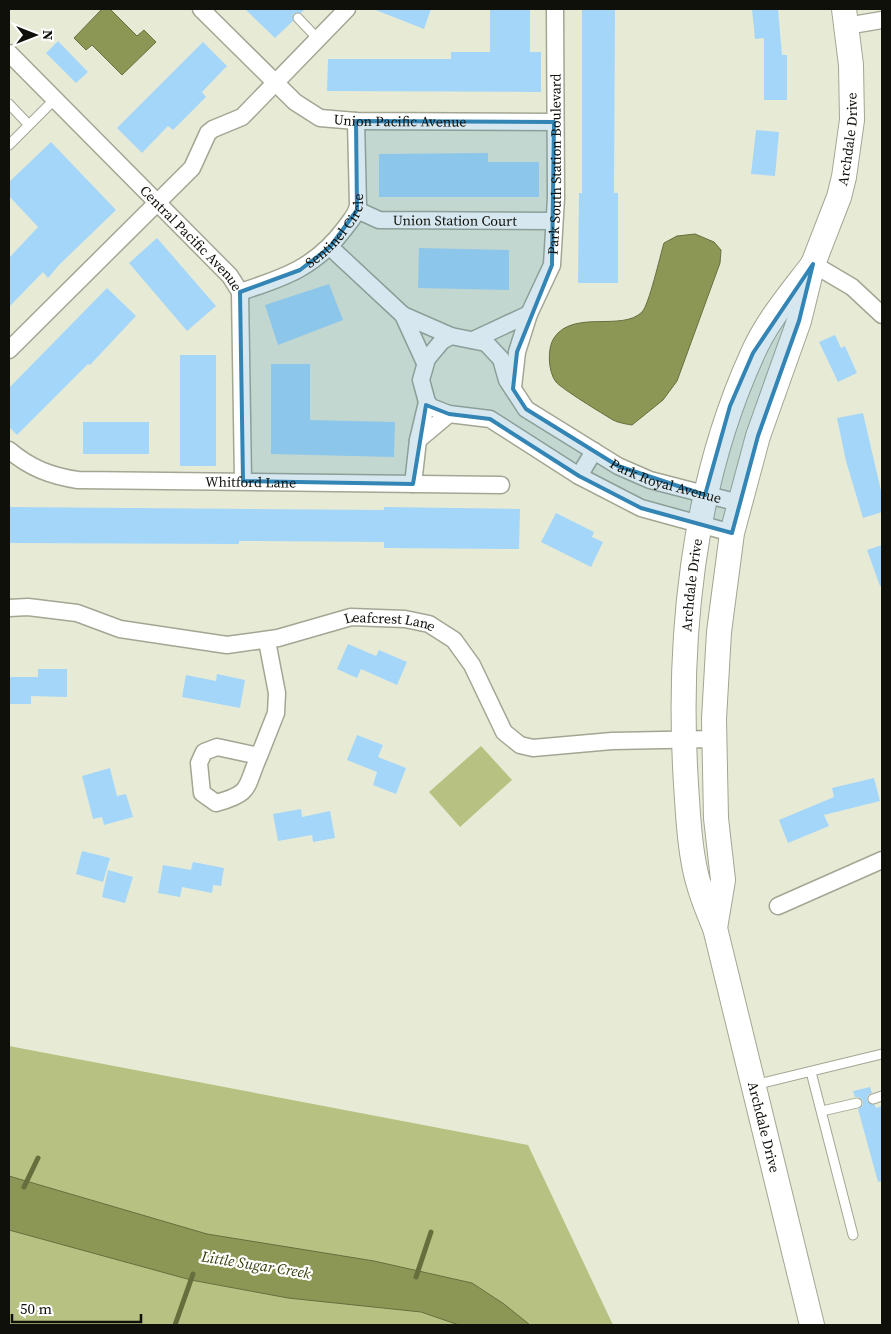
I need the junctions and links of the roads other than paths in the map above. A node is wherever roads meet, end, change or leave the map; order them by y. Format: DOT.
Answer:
graph roads {
  1 [pos="201,9"];
  2 [pos="347,9"];
  3 [pos="555,9"];
  4 [pos="298,18"];
  5 [pos="845,18"];
  6 [pos="882,20"];
  7 [pos="318,39"];
  8 [pos="9,53"];
  9 [pos="275,82"];
  10 [pos="55,99"];
  11 [pos="9,104"];
  12 [pos="356,121"];
  13 [pos="554,122"];
  14 [pos="30,125"];
  15 [pos="9,146"];
  16 [pos="157,202"];
  17 [pos="357,210"];
  18 [pos="554,221"];
  19 [pos="330,247"];
  20 [pos="813,264"];
  21 [pos="240,292"];
  22 [pos="529,314"];
  23 [pos="403,315"];
  24 [pos="882,315"];
  25 [pos="451,336"];
  26 [pos="473,340"];
  27 [pos="9,350"];
  28 [pos="426,363"];
  29 [pos="513,389"];
  30 [pos="427,402"];
  31 [pos="449,414"];
  32 [pos="418,440"];
  33 [pos="9,450"];
  34 [pos="594,451"];
  35 [pos="579,476"];
  36 [pos="243,481"];
  37 [pos="413,484"];
  38 [pos="501,485"];
  39 [pos="705,495"];
  40 [pos="739,502"];
  41 [pos="701,526"];
  42 [pos="732,533"];
  43 [pos="9,608"];
  44 [pos="267,641"];
  45 [pos="683,738"];
  46 [pos="714,739"];
  47 [pos="259,756"];
  48 [pos="882,860"];
  49 [pos="778,906"];
  50 [pos="715,928"];
  51 [pos="882,1054"];
  52 [pos="812,1072"];
  53 [pos="754,1085"];
  54 [pos="857,1103"];
  55 [pos="822,1112"];
  56 [pos="854,1235"];
  57 [pos="812,1325"];
  1 -- 9 [label="street, Union Pacific Avenue"];
  2 -- 7 [label="street"];
  3 -- 13 [label="street, Park South Station Boulevard"];
  4 -- 7 [label="lane"];
  5 -- 6 [label="street"];
  5 -- 20 [label="street, Archdale Drive"];
  7 -- 9 [label="street"];
  8 -- 10 [label="street, Central Pacific Avenue"];
  9 -- 12 [label="street, Union Pacific Avenue"];
  9 -- 16 [label="street"];
  10 -- 14 [label="lane"];
  10 -- 16 [label="street, Central Pacific Avenue"];
  11 -- 14 [label="lane"];
  12 -- 13 [label="street, Union Pacific Avenue"];
  12 -- 17 [label="street, Sentinel Circle"];
  13 -- 18 [label="street, Park South Station Boulevard"];
  14 -- 15 [label="lane"];
  16 -- 21 [label="street, Central Pacific Avenue"];
  16 -- 27 [label="street"];
  17 -- 18 [label="street, Union Station Court"];
  17 -- 19 [label="street, Sentinel Circle"];
  18 -- 22 [label="street, Park South Station Boulevard"];
  19 -- 21 [label="street, Sentinel Circle"];
  19 -- 23 [label="street"];
  20 -- 24 [label="street"];
  20 -- 39 [label="street, Archdale Drive"];
  20 -- 40 [label="street, Archdale Drive"];
  21 -- 36 [label="street, Central Pacific Avenue"];
  22 -- 26 [label="street"];
  22 -- 29 [label="street, Park South Station Boulevard"];
  23 -- 25 [label="street, Park Royal Avenue"];
  23 -- 28 [label="street"];
  25 -- 26 [label="street, Park Royal Avenue"];
  25 -- 28 [label="street"];
  26 -- 29 [label="street, Park Royal Avenue"];
  28 -- 30 [label="street"];
  29 -- 34 [label="street, Park Royal Avenue"];
  30 -- 31 [label="street, Park Royal Avenue"];
  30 -- 32 [label="street"];
  31 -- 32 [label="street"];
  31 -- 35 [label="street, Park Royal Avenue"];
  32 -- 37 [label="street"];
  33 -- 36 [label="street, Whitford Lane"];
  34 -- 35 [label="street, Park Royal Avenue"];
  34 -- 39 [label="street, Park Royal Avenue"];
  35 -- 41 [label="street, Park Royal Avenue"];
  36 -- 37 [label="street, Whitford Lane"];
  37 -- 38 [label="street, Whitford Lane"];
  39 -- 40 [label="street, Park Royal Avenue"];
  39 -- 41 [label="street, Archdale Drive"];
  40 -- 42 [label="street, Archdale Drive"];
  41 -- 42 [label="street, Park Royal Avenue"];
  41 -- 45 [label="street, Archdale Drive"];
  42 -- 46 [label="street, Archdale Drive"];
  43 -- 44 [label="street, Leafcrest Lane"];
  44 -- 45 [label="street, Leafcrest Lane"];
  44 -- 47 [label="street"];
  45 -- 46 [label="street, Leafcrest Lane"];
  45 -- 50 [label="street, Archdale Drive"];
  46 -- 50 [label="street, Archdale Drive"];
  48 -- 49 [label="street"];
  50 -- 53 [label="street, Archdale Drive"];
  51 -- 52 [label="lane"];
  52 -- 53 [label="lane"];
  52 -- 55 [label="lane"];
  53 -- 57 [label="street, Archdale Drive"];
  54 -- 55 [label="lane"];
  55 -- 56 [label="lane"];
}
